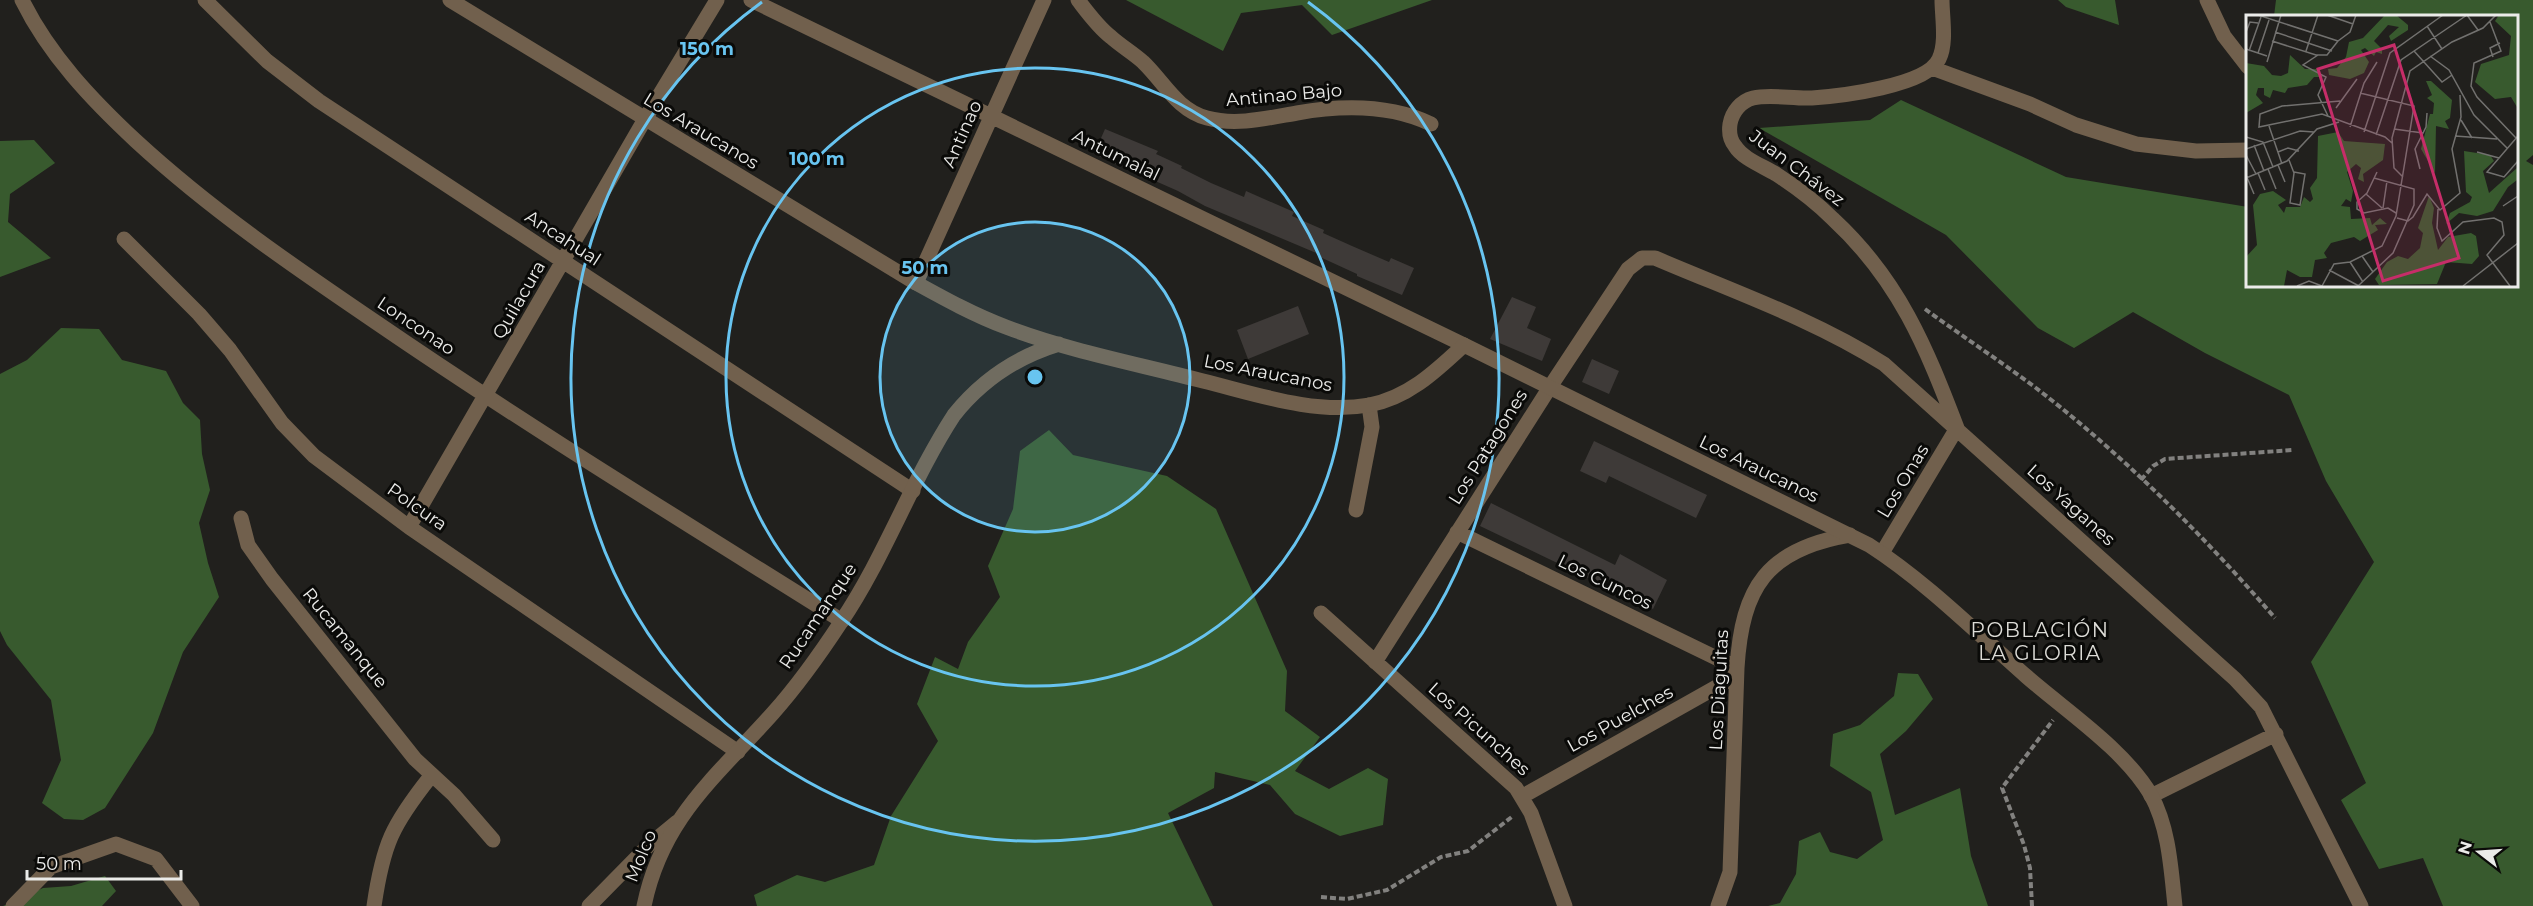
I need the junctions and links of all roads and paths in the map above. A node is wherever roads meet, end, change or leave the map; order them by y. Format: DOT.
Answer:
graph roads {
  1 [pos="22,0"];
  2 [pos="205,0"];
  3 [pos="450,0"];
  4 [pos="717,0"];
  5 [pos="751,0"];
  6 [pos="1044,0"];
  7 [pos="1078,0"];
  8 [pos="1942,0"];
  9 [pos="2206,0"];
  10 [pos="2246,64"];
  11 [pos="1932,68"];
  12 [pos="991,116"];
  13 [pos="645,119"];
  14 [pos="1431,124"];
  15 [pos="2246,150"];
  16 [pos="124,239"];
  17 [pos="1642,258"];
  18 [pos="564,261"];
  19 [pos="915,283"];
  20 [pos="1919,305"];
  21 [pos="1059,344"];
  22 [pos="1464,345"];
  23 [pos="1550,387"];
  24 [pos="485,397"];
  25 [pos="1369,405"];
  26 [pos="1957,428"];
  27 [pos="2293,450"];
  28 [pos="2141,480"];
  29 [pos="913,491"];
  30 [pos="1356,510"];
  31 [pos="242,518"];
  32 [pos="409,526"];
  33 [pos="1457,532"];
  34 [pos="1850,535"];
  35 [pos="1882,553"];
  36 [pos="1321,613"];
  37 [pos="2275,618"];
  38 [pos="842,621"];
  39 [pos="1375,662"];
  40 [pos="1736,672"];
  41 [pos="2062,707"];
  42 [pos="2276,734"];
  43 [pos="738,752"];
  44 [pos="431,776"];
  45 [pos="2151,796"];
  46 [pos="1525,800"];
  47 [pos="677,822"];
  48 [pos="493,840"];
  49 [pos="1320,897"];
  50 [pos="13,906"];
  51 [pos="192,906"];
  52 [pos="374,906"];
  53 [pos="589,906"];
  54 [pos="644,906"];
  55 [pos="1565,906"];
  56 [pos="1718,906"];
  57 [pos="2032,906"];
  58 [pos="2175,906"];
  59 [pos="2361,906"];
  1 -- 24 [label="street, Lonconao"];
  2 -- 18 [label="street, Ancahual"];
  3 -- 13 [label="street, Los Araucanos"];
  4 -- 13 [label="street, Quilacura"];
  5 -- 12 [label="street, Antumalal"];
  6 -- 12 [label="street, Antinao"];
  7 -- 14 [label="street, Antinao Bajo"];
  8 -- 11 [label="street"];
  9 -- 10 [label="street"];
  11 -- 15 [label="street"];
  11 -- 26 [label="street, Juan Chávez"];
  12 -- 19 [label="street, Antinao"];
  12 -- 22 [label="street, Antumalal"];
  13 -- 18 [label="street, Quilacura"];
  13 -- 19 [label="street, Los Araucanos"];
  16 -- 32 [label="street, Polcura"];
  17 -- 23 [label="street, Los Patagones"];
  17 -- 26 [label="street, Los Yaganes"];
  18 -- 24 [label="street, Quilacura"];
  18 -- 29 [label="street, Ancahual"];
  19 -- 21 [label="street, Los Araucanos"];
  20 -- 28 [label="path"];
  21 -- 25 [label="street, Los Araucanos"];
  21 -- 29 [label="street, Rucamanque"];
  22 -- 23 [label="street, Los Araucanos"];
  22 -- 25 [label="street, Los Araucanos"];
  23 -- 33 [label="street, Los Patagones"];
  23 -- 34 [label="street, Los Araucanos"];
  24 -- 32 [label="street, Quilacura"];
  24 -- 38 [label="street, Lonconao"];
  25 -- 30 [label="street"];
  26 -- 35 [label="street, Los Onas"];
  26 -- 42 [label="street, Los Yaganes"];
  27 -- 28 [label="path"];
  28 -- 37 [label="path"];
  29 -- 38 [label="street, Rucamanque"];
  31 -- 44 [label="street, Rucamanque"];
  32 -- 43 [label="street, Polcura"];
  33 -- 39 [label="street, Los Patagones"];
  33 -- 40 [label="street, Los Cuncos"];
  34 -- 35 [label="street, Los Araucanos"];
  34 -- 40 [label="street, Los Diaguitas"];
  35 -- 41 [label="street, Los Araucanos"];
  36 -- 39 [label="street, Los Picunches"];
  38 -- 43 [label="street, Rucamanque"];
  39 -- 46 [label="street, Los Picunches"];
  40 -- 46 [label="street, Los Puelches"];
  40 -- 56 [label="street, Los Diaguitas"];
  41 -- 45 [label="street, Los Araucanos"];
  41 -- 57 [label="path"];
  42 -- 45 [label="street"];
  42 -- 59 [label="street, Los Yaganes"];
  43 -- 47 [label="street, Rucamanque"];
  44 -- 48 [label="street, Rucamanque"];
  44 -- 52 [label="street"];
  45 -- 58 [label="street, Los Araucanos"];
  46 -- 49 [label="path"];
  46 -- 55 [label="street, Los Picunches"];
  47 -- 53 [label="street, Rucamanque"];
  47 -- 54 [label="street, Molco"];
  50 -- 51 [label="street"];
}
